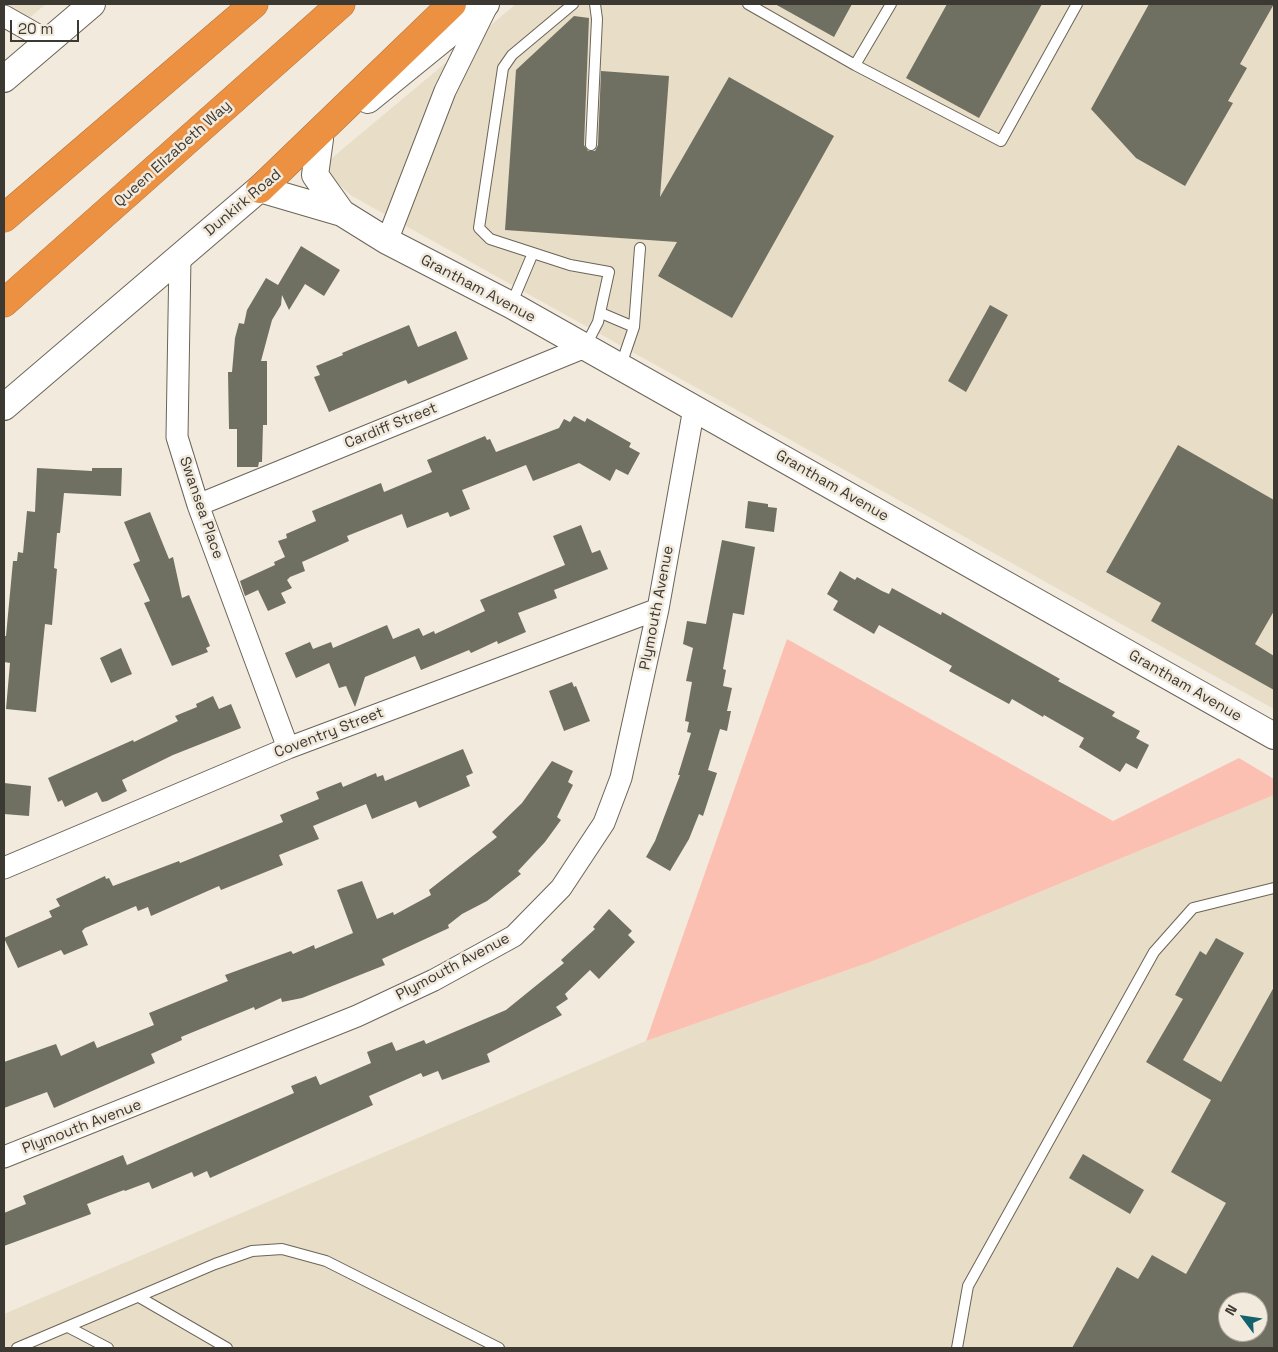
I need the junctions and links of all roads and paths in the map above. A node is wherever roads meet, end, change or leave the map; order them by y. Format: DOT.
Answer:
graph roads {
  1 [pos="92,4"];
  2 [pos="254,4"];
  3 [pos="341,4"];
  4 [pos="452,4"];
  5 [pos="487,4"];
  6 [pos="573,4"];
  7 [pos="596,4"];
  8 [pos="748,4"];
  9 [pos="890,4"];
  10 [pos="1077,4"];
  11 [pos="4,16"];
  12 [pos="48,41"];
  13 [pos="855,65"];
  14 [pos="4,78"];
  15 [pos="326,129"];
  16 [pos="591,145"];
  17 [pos="260,188"];
  18 [pos="342,214"];
  19 [pos="4,218"];
  20 [pos="387,241"];
  21 [pos="640,248"];
  22 [pos="533,253"];
  23 [pos="180,257"];
  24 [pos="4,304"];
  25 [pos="511,305"];
  26 [pos="600,313"];
  27 [pos="634,327"];
  28 [pos="585,347"];
  29 [pos="621,367"];
  30 [pos="4,407"];
  31 [pos="694,408"];
  32 [pos="198,505"];
  33 [pos="658,609"];
  34 [pos="1274,736"];
  35 [pos="288,748"];
  36 [pos="4,868"];
  37 [pos="1274,888"];
  38 [pos="4,1157"];
  39 [pos="139,1296"];
  40 [pos="68,1327"];
  41 [pos="17,1348"];
  42 [pos="108,1348"];
  43 [pos="227,1348"];
  44 [pos="499,1348"];
  45 [pos="957,1348"];
  1 -- 12 [label="street"];
  2 -- 19 [label="highway"];
  3 -- 24 [label="highway, Queen Elizabeth Way"];
  4 -- 15 [label="highway"];
  5 -- 15 [label="street"];
  5 -- 20 [label="street"];
  6 -- 22 [label="lane"];
  7 -- 16 [label="lane"];
  8 -- 13 [label="lane"];
  9 -- 13 [label="lane"];
  10 -- 13 [label="lane"];
  11 -- 12 [label="street"];
  12 -- 14 [label="street"];
  15 -- 17 [label="highway"];
  15 -- 18 [label="street, Grantham Avenue"];
  17 -- 18 [label="street, Grantham Avenue"];
  17 -- 23 [label="street, Dunkirk Road"];
  18 -- 20 [label="street, Grantham Avenue"];
  20 -- 25 [label="street, Grantham Avenue"];
  21 -- 27 [label="lane"];
  22 -- 25 [label="lane"];
  22 -- 26 [label="lane"];
  23 -- 30 [label="street, Dunkirk Road"];
  23 -- 32 [label="street, Swansea Place"];
  25 -- 28 [label="street, Grantham Avenue"];
  26 -- 27 [label="lane"];
  26 -- 28 [label="lane"];
  27 -- 29 [label="lane"];
  28 -- 29 [label="street, Grantham Avenue"];
  28 -- 32 [label="street, Cardiff Street"];
  29 -- 31 [label="street, Grantham Avenue"];
  31 -- 33 [label="street, Plymouth Avenue"];
  31 -- 34 [label="street, Grantham Avenue"];
  32 -- 35 [label="street, Swansea Place"];
  33 -- 35 [label="street, Coventry Street"];
  33 -- 38 [label="street, Plymouth Avenue"];
  35 -- 36 [label="street, Coventry Street"];
  37 -- 45 [label="lane"];
  39 -- 40 [label="lane"];
  39 -- 43 [label="lane"];
  39 -- 44 [label="lane"];
  40 -- 41 [label="lane"];
  40 -- 42 [label="lane"];
}
